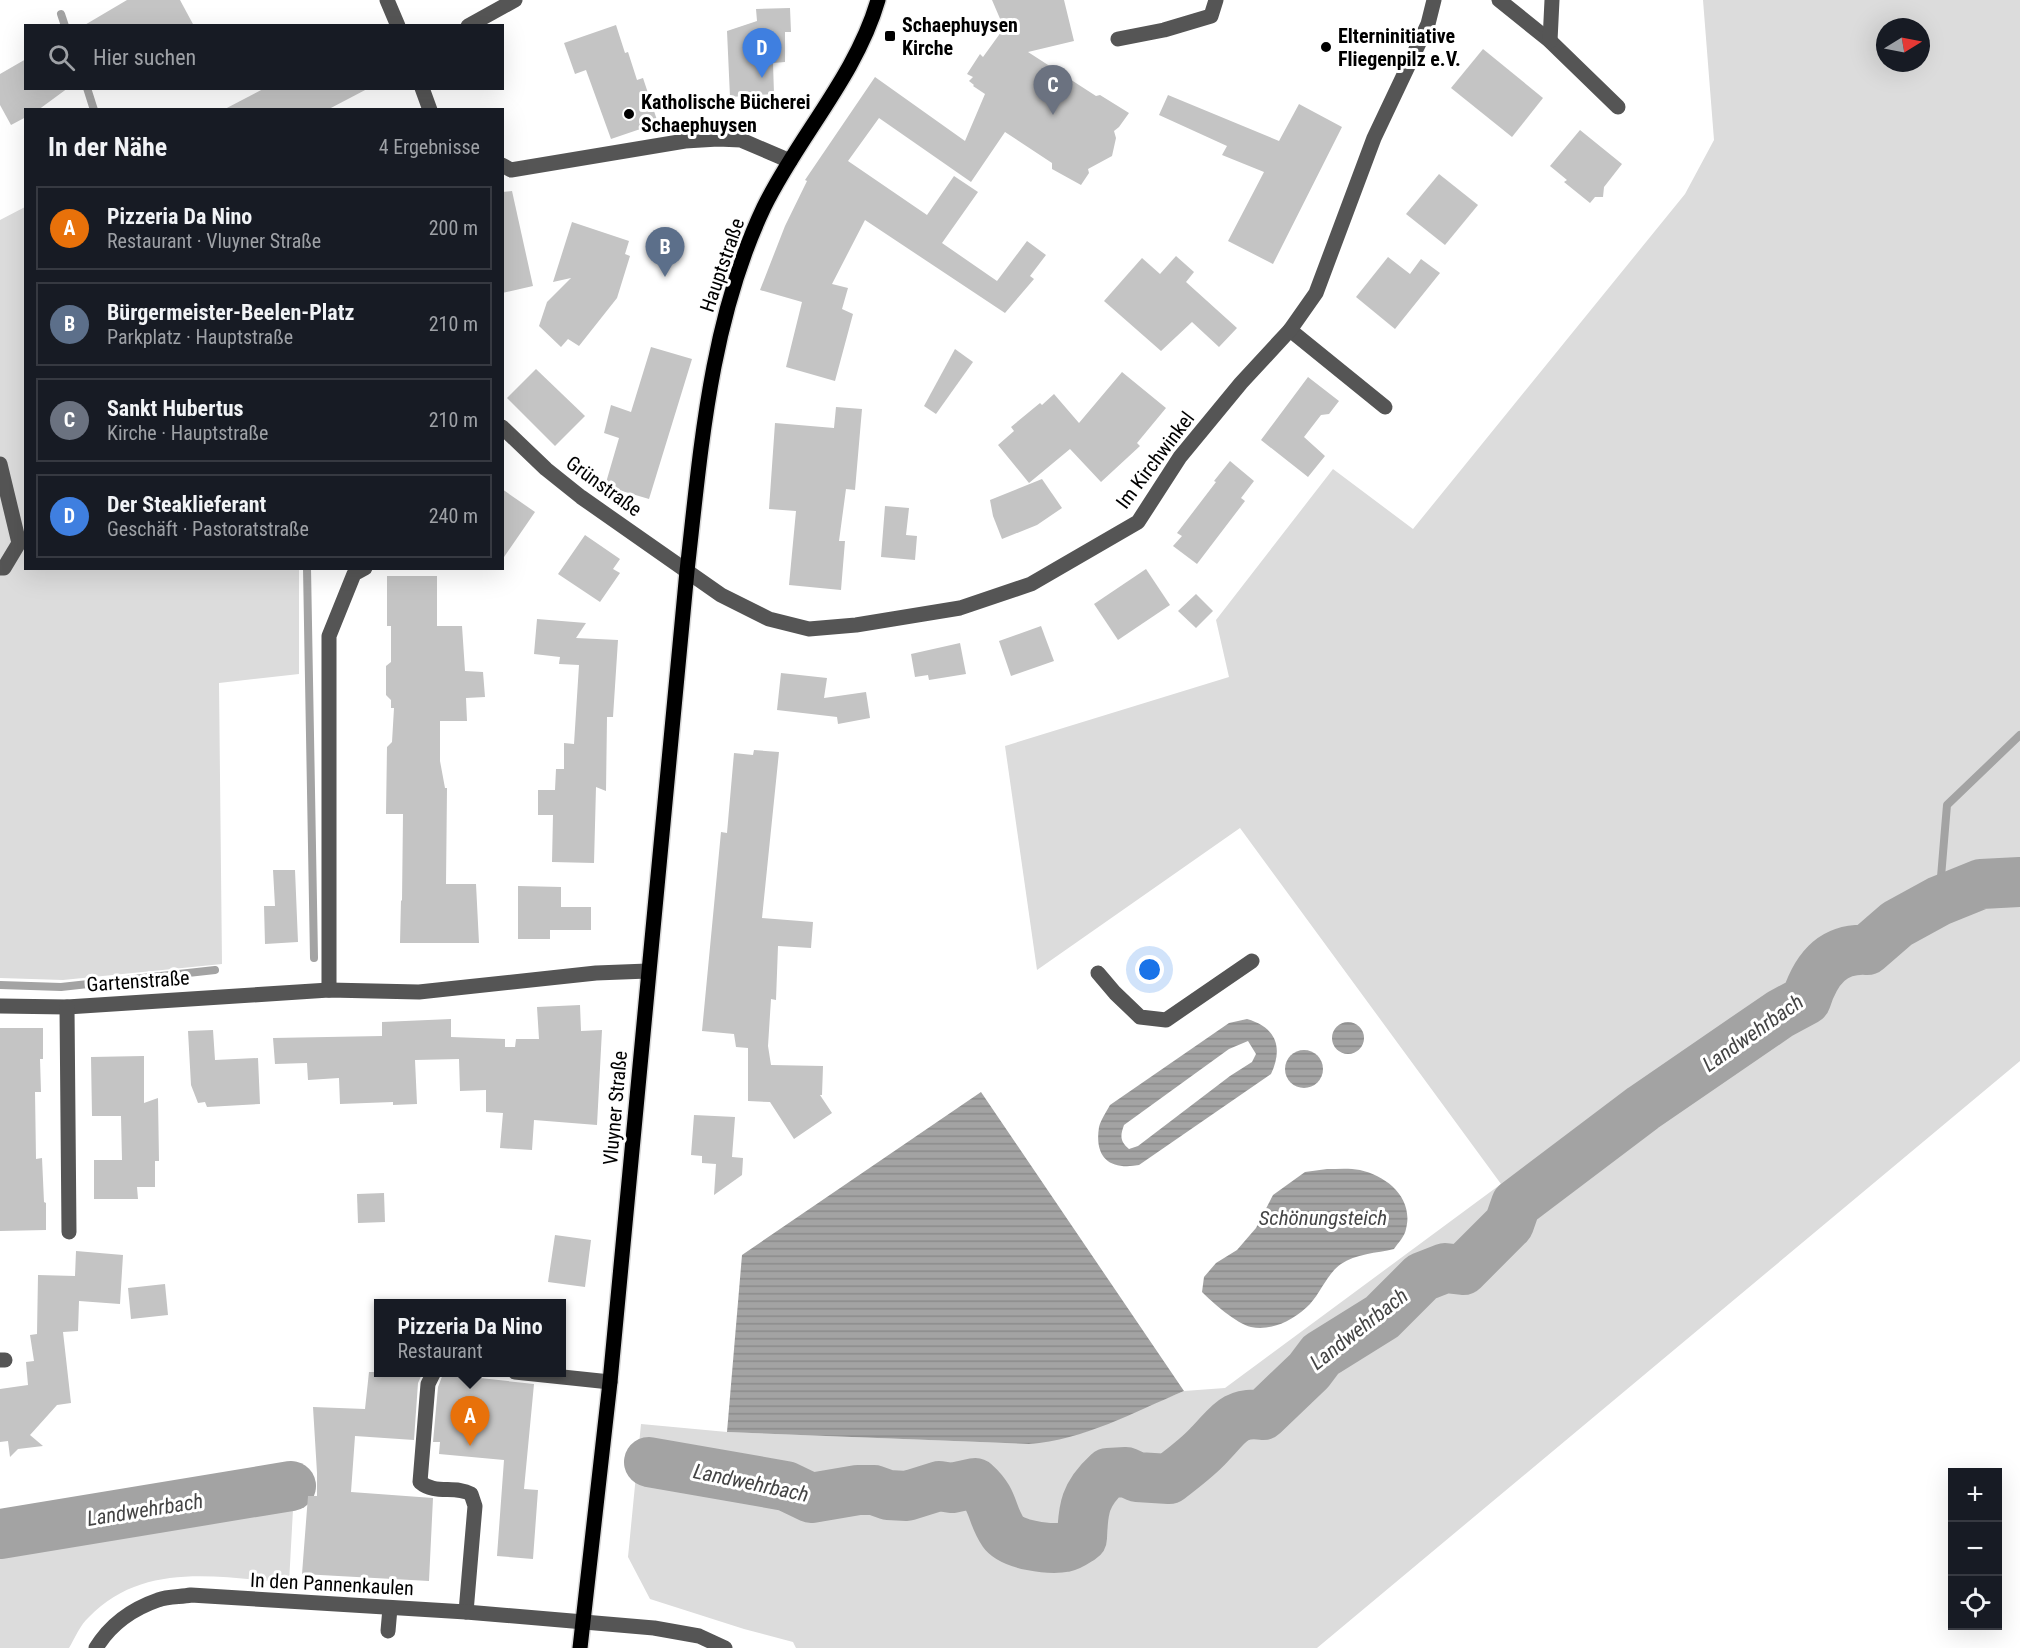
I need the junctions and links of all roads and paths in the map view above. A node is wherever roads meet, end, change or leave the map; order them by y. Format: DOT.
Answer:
graph roads {
  1 [pos="387,0"];
  2 [pos="515,0"];
  3 [pos="878,0"];
  4 [pos="1216,0"];
  5 [pos="1434,0"];
  6 [pos="1499,0"];
  7 [pos="1552,0"];
  8 [pos="397,24"];
  9 [pos="472,24"];
  10 [pos="1118,39"];
  11 [pos="1550,41"];
  12 [pos="423,90"];
  13 [pos="1618,107"];
  14 [pos="429,108"];
  15 [pos="790,160"];
  16 [pos="504,166"];
  17 [pos="1290,330"];
  18 [pos="1385,407"];
  19 [pos="504,429"];
  20 [pos="0,464"];
  21 [pos="0,568"];
  22 [pos="361,570"];
  23 [pos="687,571"];
  24 [pos="1252,961"];
  25 [pos="648,971"];
  26 [pos="1098,973"];
  27 [pos="329,990"];
  28 [pos="0,1006"];
  29 [pos="67,1007"];
  30 [pos="69,1232"];
  31 [pos="432,1377"];
  32 [pos="562,1377"];
  33 [pos="610,1382"];
  34 [pos="390,1608"];
  35 [pos="466,1612"];
  36 [pos="583,1622"];
  37 [pos="388,1630"];
  38 [pos="96,1648"];
  39 [pos="580,1648"];
  40 [pos="725,1648"];
  1 -- 8 [label="street"];
  2 -- 9 [label="street"];
  3 -- 15 [label="main road, Hauptstraße"];
  4 -- 10 [label="street"];
  5 -- 17 [label="street, Im Kirchwinkel"];
  6 -- 11 [label="street"];
  7 -- 11 [label="street"];
  11 -- 13 [label="street"];
  12 -- 14 [label="street"];
  15 -- 16 [label="street"];
  15 -- 23 [label="main road, Hauptstraße"];
  17 -- 18 [label="street"];
  17 -- 23 [label="street, Im Kirchwinkel"];
  19 -- 23 [label="street, Grünstraße"];
  20 -- 21 [label="street"];
  22 -- 27 [label="street"];
  23 -- 25 [label="main road, Vluyner Straße"];
  24 -- 26 [label="street"];
  25 -- 27 [label="street, Gartenstraße"];
  25 -- 33 [label="main road, Vluyner Straße"];
  27 -- 29 [label="street, Gartenstraße"];
  28 -- 29 [label="street"];
  29 -- 30 [label="street, Gartenstraße"];
  31 -- 35 [label="street"];
  32 -- 33 [label="street"];
  33 -- 36 [label="main road, Vluyner Straße"];
  34 -- 35 [label="street, In den Pannenkaulen"];
  34 -- 37 [label="street"];
  34 -- 38 [label="street, In den Pannenkaulen"];
  35 -- 36 [label="street, In den Pannenkaulen"];
  36 -- 39 [label="main road, Vluyner Straße"];
  36 -- 40 [label="street, In den Pannenkaulen"];
}
